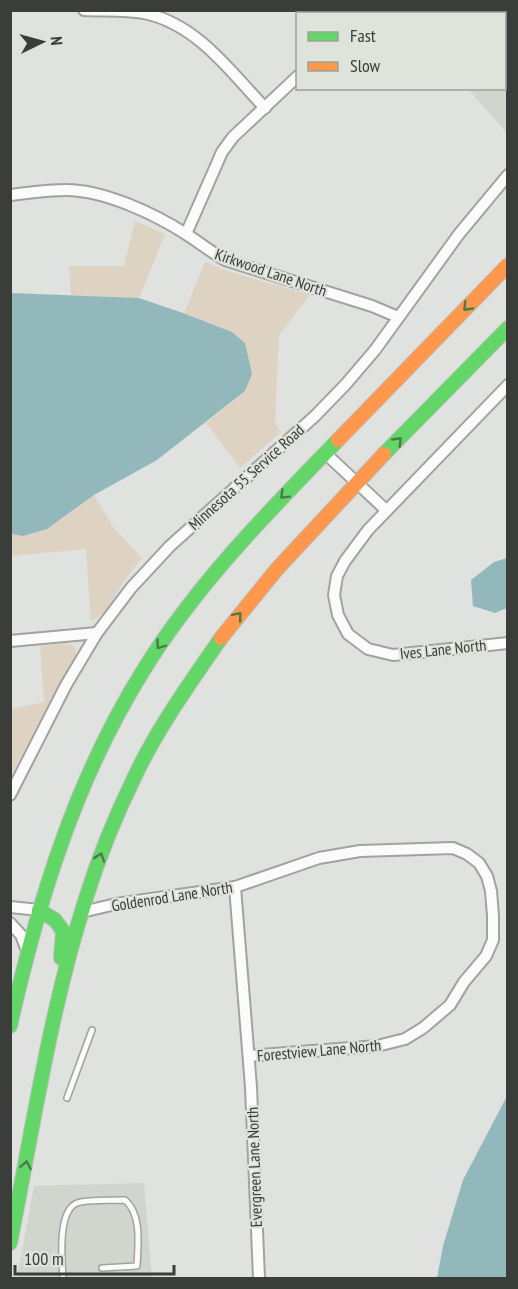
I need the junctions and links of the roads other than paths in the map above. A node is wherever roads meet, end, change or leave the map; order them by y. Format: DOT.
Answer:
graph roads {
  1 [pos="84,10"];
  2 [pos="296,77"];
  3 [pos="265,108"];
  4 [pos="507,175"];
  5 [pos="10,195"];
  6 [pos="186,234"];
  7 [pos="507,265"];
  8 [pos="398,317"];
  9 [pos="507,328"];
  10 [pos="507,385"];
  11 [pos="325,453"];
  12 [pos="357,483"];
  13 [pos="386,510"];
  14 [pos="97,633"];
  15 [pos="10,641"];
  16 [pos="507,643"];
  17 [pos="10,795"];
  18 [pos="235,887"];
  19 [pos="10,907"];
  20 [pos="39,910"];
  21 [pos="82,912"];
  22 [pos="10,923"];
  23 [pos="27,952"];
  24 [pos="486,956"];
  25 [pos="10,1026"];
  26 [pos="92,1030"];
  27 [pos="249,1056"];
  28 [pos="46,1065"];
  29 [pos="67,1098"];
  30 [pos="10,1243"];
  31 [pos="102,1268"];
  32 [pos="63,1278"];
  33 [pos="259,1278"];
  1 -- 3 [label="street"];
  2 -- 3 [label="street"];
  3 -- 6 [label="street"];
  4 -- 8 [label="street, Minnesota 55 Service Road"];
  5 -- 6 [label="street, Kirkwood Lane North"];
  6 -- 8 [label="street, Kirkwood Lane North"];
  7 -- 11 [label="highway, one-way"];
  8 -- 14 [label="street, Minnesota 55 Service Road"];
  12 -- 9 [label="highway, one-way"];
  10 -- 13 [label="street, Ives Lane North"];
  11 -- 12 [label="street"];
  11 -- 20 [label="highway, one-way"];
  12 -- 13 [label="street"];
  21 -- 12 [label="highway, one-way"];
  13 -- 16 [label="street, Ives Lane North"];
  14 -- 15 [label="street"];
  14 -- 17 [label="street, Minnesota 55 Service Road"];
  18 -- 21 [label="street, Goldenrod Lane North"];
  18 -- 24 [label="street, Goldenrod Lane North"];
  18 -- 27 [label="street, Forestview Lane North"];
  19 -- 20 [label="street"];
  20 -- 23 [label="highway"];
  20 -- 28 [label="highway"];
  21 -- 28 [label="highway"];
  22 -- 23 [label="street"];
  23 -- 25 [label="highway"];
  24 -- 27 [label="street, Forestview Lane North"];
  26 -- 29 [label="lane"];
  27 -- 33 [label="street, Evergreen Lane North"];
  30 -- 28 [label="highway, one-way"];
  31 -- 32 [label="lane"];
}
